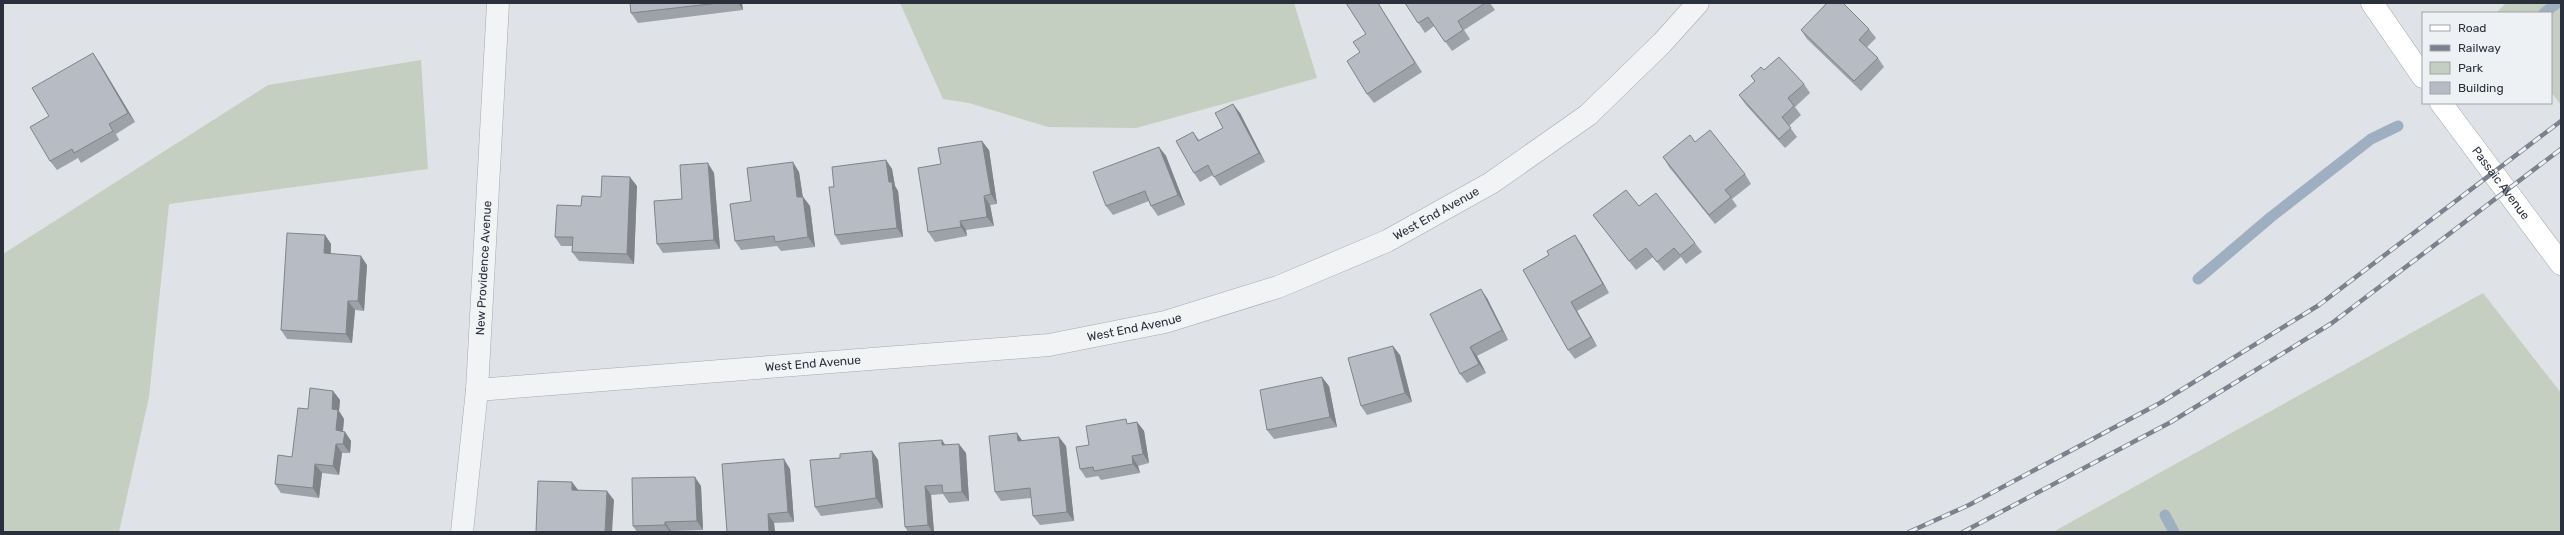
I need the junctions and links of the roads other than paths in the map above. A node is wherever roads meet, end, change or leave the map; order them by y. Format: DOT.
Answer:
graph roads {
  1 [pos="498,3"];
  2 [pos="1698,3"];
  3 [pos="2372,3"];
  4 [pos="2422,76"];
  5 [pos="2442,104"];
  6 [pos="2561,264"];
  7 [pos="477,390"];
  8 [pos="462,532"];
  1 -- 7 [label="street, New Providence Avenue"];
  2 -- 7 [label="street, West End Avenue"];
  3 -- 4 [label="main road"];
  5 -- 6 [label="main road, Passaic Avenue"];
  7 -- 8 [label="street, New Providence Avenue"];
}
